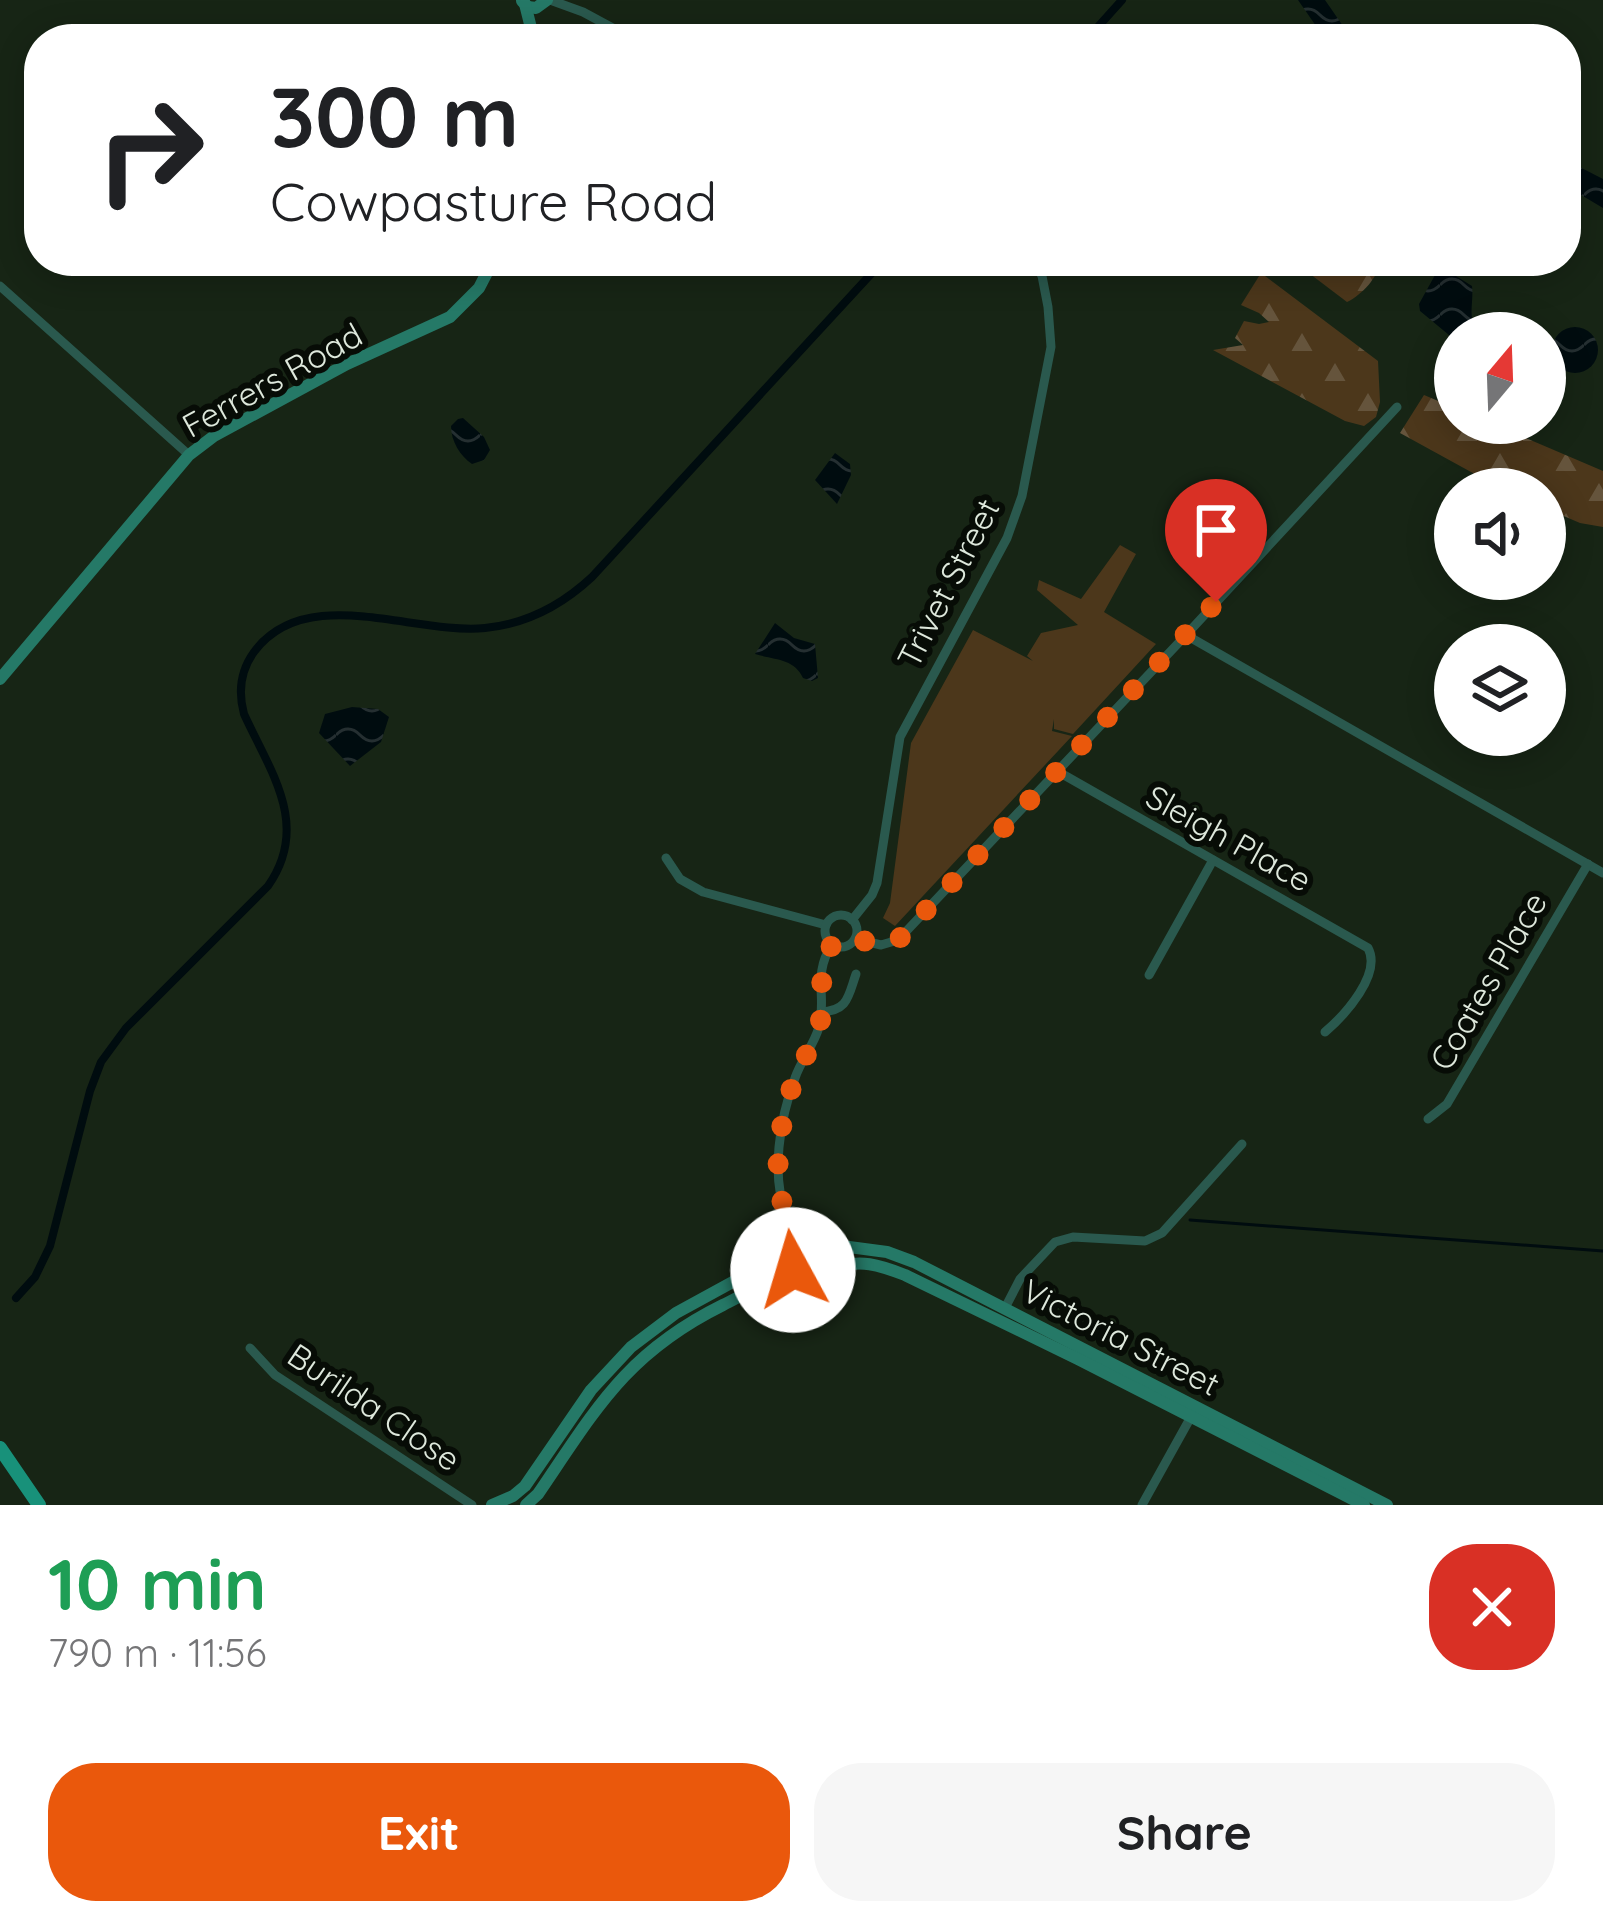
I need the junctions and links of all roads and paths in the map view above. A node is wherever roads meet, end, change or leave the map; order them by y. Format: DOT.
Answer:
graph roads {
  1 [pos="523,2"];
  2 [pos="546,2"];
  3 [pos="605,24"];
  4 [pos="485,276"];
  5 [pos="1042,276"];
  6 [pos="0,286"];
  7 [pos="1397,407"];
  8 [pos="189,454"];
  9 [pos="1186,635"];
  10 [pos="0,679"];
  11 [pos="1057,771"];
  12 [pos="666,858"];
  13 [pos="1213,860"];
  14 [pos="1588,864"];
  15 [pos="1603,873"];
  16 [pos="853,920"];
  17 [pos="826,926"];
  18 [pos="856,939"];
  19 [pos="832,945"];
  20 [pos="1385,950"];
  21 [pos="1372,955"];
  22 [pos="856,974"];
  23 [pos="1149,976"];
  24 [pos="820,1012"];
  25 [pos="1325,1032"];
  26 [pos="1428,1119"];
  27 [pos="1242,1144"];
  28 [pos="821,1240"];
  29 [pos="798,1244"];
  30 [pos="829,1273"];
  31 [pos="802,1279"];
  32 [pos="1005,1308"];
  33 [pos="250,1348"];
  34 [pos="1194,1412"];
  35 [pos="0,1448"];
  36 [pos="39,1505"];
  37 [pos="472,1505"];
  38 [pos="497,1505"];
  39 [pos="526,1505"];
  40 [pos="1142,1505"];
  41 [pos="1364,1505"];
  42 [pos="1388,1505"];
  1 -- 2 [label="main road"];
  2 -- 3 [label="street"];
  4 -- 8 [label="main road, Ferrers Road"];
  5 -- 16 [label="street, Trivet Street"];
  6 -- 8 [label="street"];
  7 -- 9 [label="street"];
  8 -- 10 [label="main road, Ferrers Road"];
  9 -- 11 [label="street"];
  9 -- 14 [label="street"];
  11 -- 13 [label="street, Sleigh Place"];
  11 -- 18 [label="street"];
  12 -- 17 [label="street"];
  13 -- 21 [label="street, Sleigh Place"];
  13 -- 23 [label="street"];
  14 -- 15 [label="street"];
  14 -- 26 [label="street, Coates Place"];
  16 -- 17 [label="street"];
  16 -- 18 [label="street"];
  17 -- 19 [label="street"];
  18 -- 19 [label="street"];
  19 -- 24 [label="street"];
  20 -- 21 [label="street"];
  21 -- 25 [label="street"];
  22 -- 24 [label="street"];
  24 -- 29 [label="street"];
  27 -- 32 [label="street"];
  28 -- 29 [label="main road"];
  28 -- 30 [label="main road"];
  28 -- 32 [label="main road, Victoria Street"];
  29 -- 31 [label="main road"];
  29 -- 38 [label="main road"];
  30 -- 31 [label="main road"];
  30 -- 34 [label="main road, Victoria Street"];
  31 -- 39 [label="main road"];
  32 -- 34 [label="main road, Victoria Street"];
  33 -- 37 [label="street, Burilda Close"];
  34 -- 40 [label="street"];
  34 -- 41 [label="main road, Victoria Street"];
  34 -- 42 [label="main road, Victoria Street"];
  35 -- 36 [label="main road"];
}
